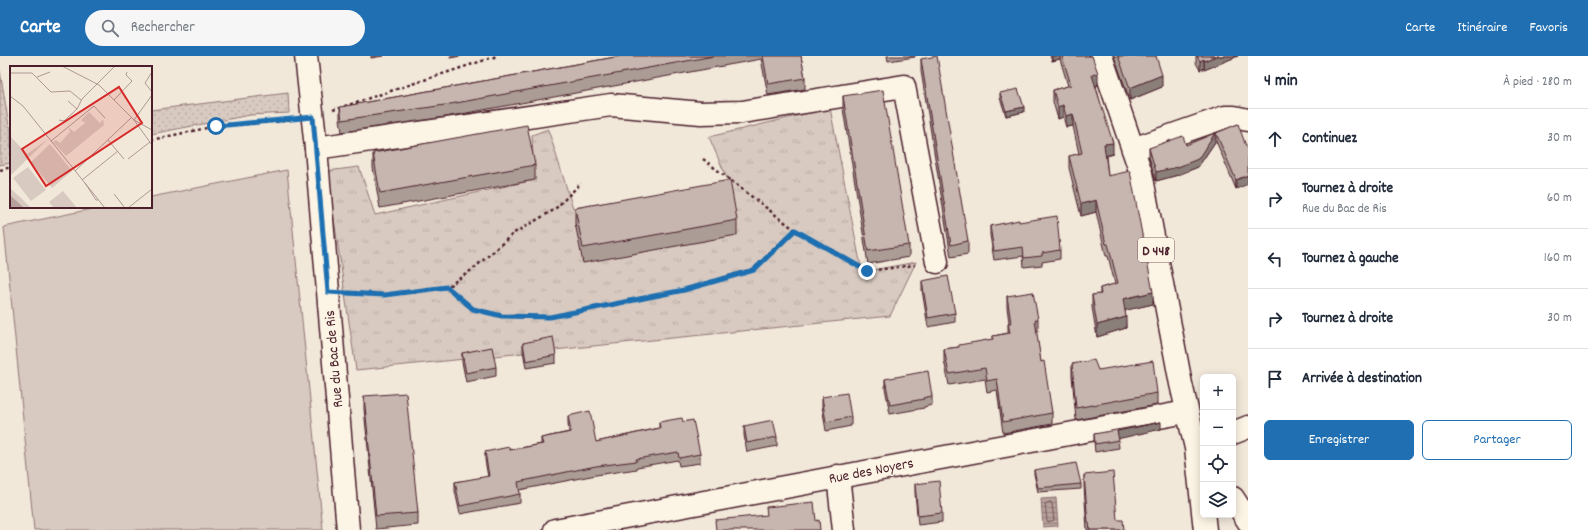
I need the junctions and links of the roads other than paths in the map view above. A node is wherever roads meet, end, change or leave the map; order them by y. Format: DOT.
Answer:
graph roads {
  1 [pos="306,56"];
  2 [pos="1101,56"];
  3 [pos="1248,120"];
  4 [pos="316,148"];
  5 [pos="1133,149"];
  6 [pos="937,262"];
  7 [pos="1186,412"];
  8 [pos="1248,427"];
  9 [pos="1236,432"];
  10 [pos="1200,447"];
  11 [pos="838,476"];
  12 [pos="1202,482"];
  13 [pos="1236,503"];
  14 [pos="1204,520"];
  15 [pos="1248,521"];
  16 [pos="348,530"];
  17 [pos="555,530"];
  18 [pos="844,530"];
  1 -- 4 [label="street, Rue du Bac de Ris"];
  2 -- 5 [label="street, D 448"];
  3 -- 5 [label="street"];
  4 -- 6 [label="street"];
  4 -- 16 [label="street, Rue du Bac de Ris"];
  5 -- 7 [label="street, D 448"];
  7 -- 10 [label="street, D 448"];
  7 -- 11 [label="street, Rue des Noyers"];
  8 -- 9 [label="street"];
  11 -- 17 [label="street, Rue des Noyers"];
  11 -- 18 [label="street"];
  12 -- 14 [label="street, D 448"];
  13 -- 15 [label="street"];
}
